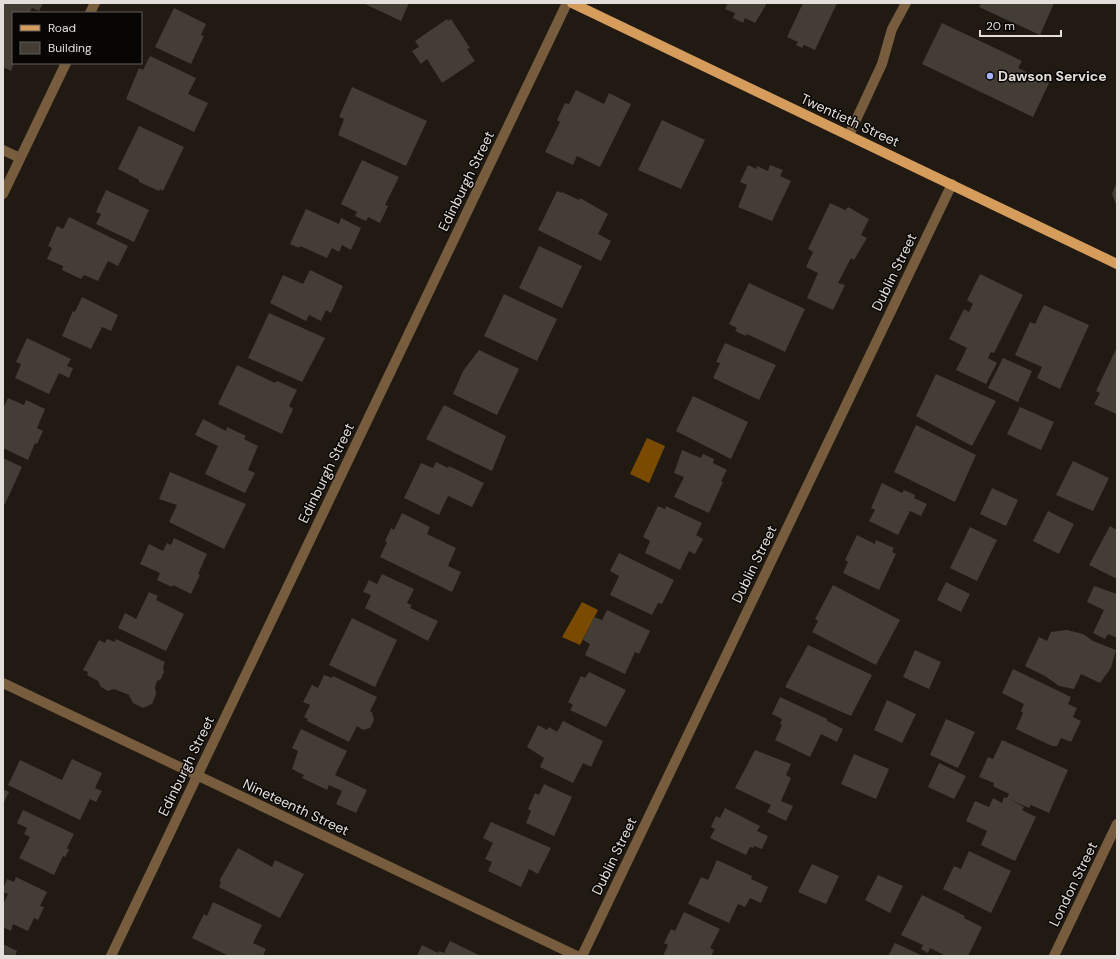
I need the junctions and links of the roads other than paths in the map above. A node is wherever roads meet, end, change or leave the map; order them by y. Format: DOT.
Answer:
graph roads {
  1 [pos="95,3"];
  2 [pos="567,3"];
  3 [pos="572,3"];
  4 [pos="906,3"];
  5 [pos="90,12"];
  6 [pos="66,64"];
  7 [pos="849,135"];
  8 [pos="3,150"];
  9 [pos="20,158"];
  10 [pos="952,184"];
  11 [pos="3,194"];
  12 [pos="1117,264"];
  13 [pos="3,683"];
  14 [pos="197,776"];
  15 [pos="1117,824"];
  16 [pos="111,956"];
  17 [pos="577,956"];
  18 [pos="582,956"];
  19 [pos="1054,956"];
  1 -- 5 [label="street"];
  2 -- 14 [label="street, Edinburgh Street"];
  3 -- 7 [label="main road, Twentieth Street"];
  4 -- 7 [label="street"];
  6 -- 9 [label="street"];
  7 -- 10 [label="main road, Twentieth Street"];
  8 -- 9 [label="street"];
  9 -- 11 [label="street"];
  10 -- 12 [label="main road, Twentieth Street"];
  10 -- 18 [label="street, Dublin Street"];
  13 -- 14 [label="street, Nineteenth Street"];
  14 -- 16 [label="street, Edinburgh Street"];
  14 -- 17 [label="street, Nineteenth Street"];
  15 -- 19 [label="street, London Street"];
}
